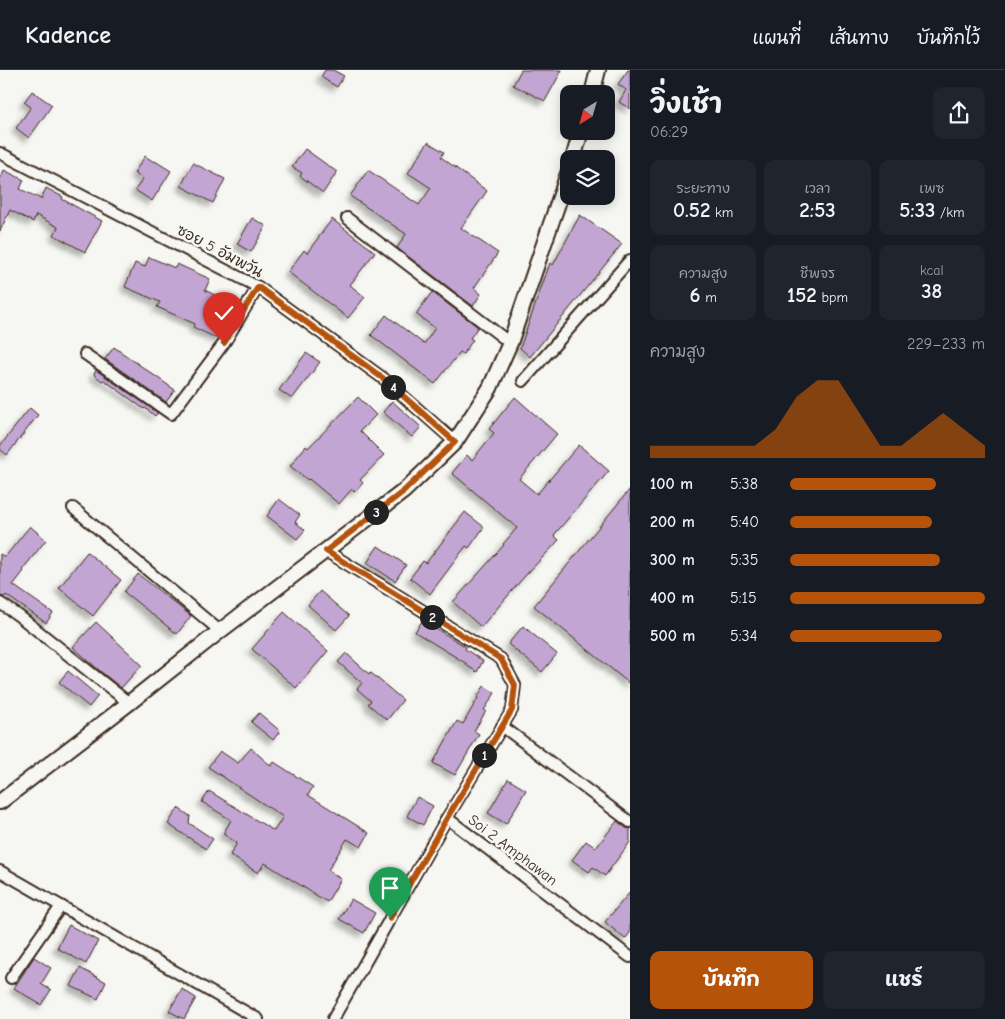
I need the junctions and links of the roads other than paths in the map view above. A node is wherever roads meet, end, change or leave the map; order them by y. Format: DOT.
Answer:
graph roads {
  1 [pos="598,70"];
  2 [pos="594,85"];
  3 [pos="1,156"];
  4 [pos="560,198"];
  5 [pos="347,218"];
  6 [pos="630,260"];
  7 [pos="258,287"];
  8 [pos="510,343"];
  9 [pos="85,354"];
  10 [pos="523,381"];
  11 [pos="455,442"];
  12 [pos="72,508"];
  13 [pos="326,551"];
  14 [pos="0,603"];
  15 [pos="220,631"];
  16 [pos="129,703"];
  17 [pos="502,726"];
  18 [pos="0,802"];
  19 [pos="447,818"];
  20 [pos="630,822"];
  21 [pos="0,871"];
  22 [pos="61,906"];
  23 [pos="630,957"];
  24 [pos="10,978"];
  25 [pos="258,1019"];
  26 [pos="333,1019"];
  1 -- 2 [label="street"];
  3 -- 7 [label="street, ซอย 5 อัมพวัน"];
  4 -- 8 [label="street"];
  5 -- 8 [label="street"];
  6 -- 10 [label="street"];
  7 -- 9 [label="street"];
  7 -- 11 [label="street, ซอย 5 อัมพวัน"];
  8 -- 11 [label="street"];
  11 -- 13 [label="street"];
  12 -- 15 [label="street"];
  13 -- 15 [label="street"];
  13 -- 17 [label="street, Soi 2 Amphawan"];
  14 -- 16 [label="street"];
  15 -- 16 [label="street"];
  16 -- 18 [label="street"];
  17 -- 19 [label="street, Soi 2 Amphawan"];
  17 -- 20 [label="street"];
  19 -- 23 [label="street, Soi 2 Amphawan"];
  19 -- 26 [label="street"];
  21 -- 22 [label="street"];
  22 -- 24 [label="street"];
  22 -- 25 [label="street"];
}
